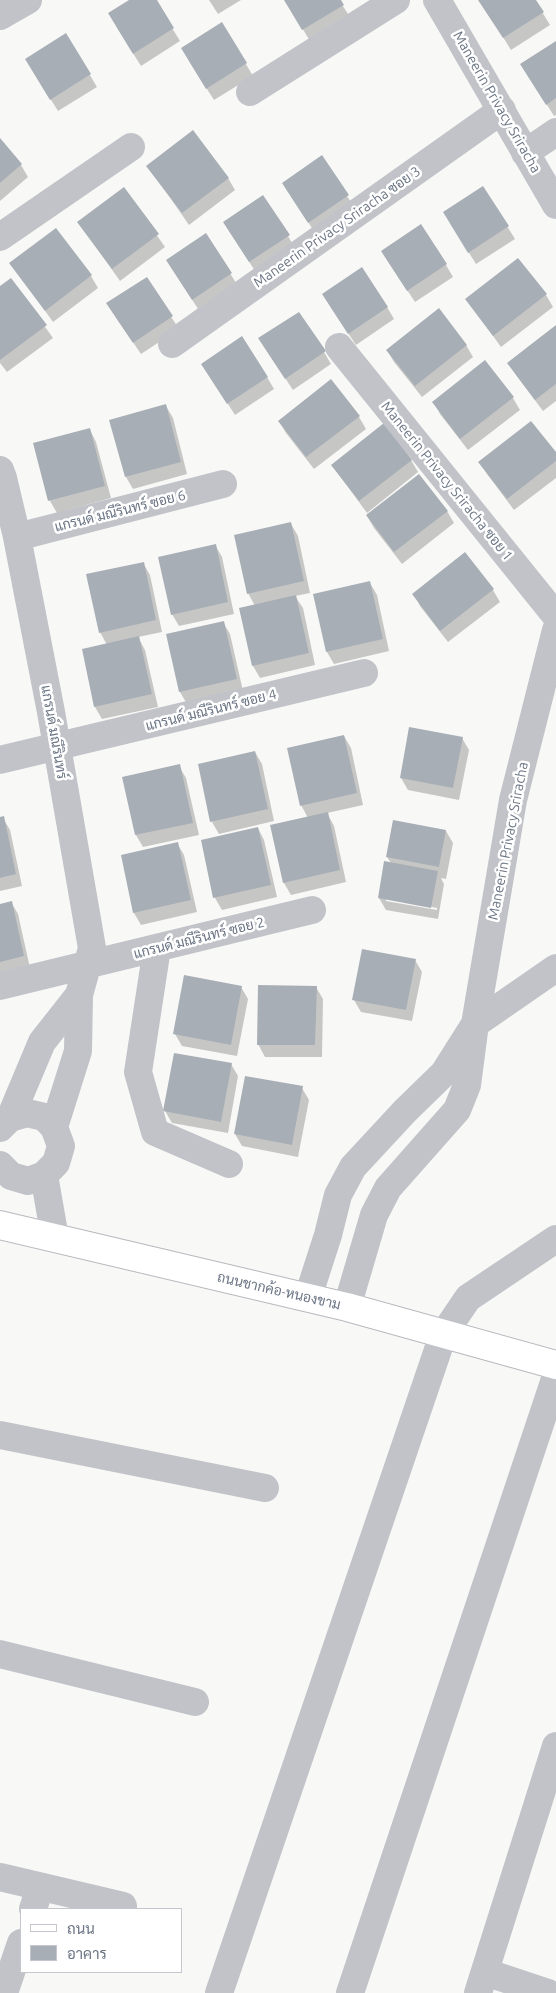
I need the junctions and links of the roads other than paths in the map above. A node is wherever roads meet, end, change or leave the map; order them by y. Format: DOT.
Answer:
graph roads {
  1 [pos="28,0"];
  2 [pos="396,0"];
  3 [pos="437,0"];
  4 [pos="0,16"];
  5 [pos="250,92"];
  6 [pos="502,110"];
  7 [pos="556,132"];
  8 [pos="131,147"];
  9 [pos="526,153"];
  10 [pos="556,205"];
  11 [pos="0,237"];
  12 [pos="172,344"];
  13 [pos="339,347"];
  14 [pos="0,470"];
  15 [pos="224,484"];
  16 [pos="10,529"];
  17 [pos="556,616"];
  18 [pos="556,630"];
  19 [pos="364,672"];
  20 [pos="57,747"];
  21 [pos="0,760"];
  22 [pos="312,910"];
  23 [pos="157,948"];
  24 [pos="87,966"];
  25 [pos="556,968"];
  26 [pos="0,986"];
  27 [pos="79,995"];
  28 [pos="476,1024"];
  29 [pos="5,1123"];
  30 [pos="54,1127"];
  31 [pos="229,1164"];
  32 [pos="0,1165"];
  33 [pos="44,1175"];
  34 [pos="0,1225"];
  35 [pos="55,1238"];
  36 [pos="556,1239"];
  37 [pos="308,1298"];
  38 [pos="347,1307"];
  39 [pos="443,1335"];
  40 [pos="556,1365"];
  41 [pos="556,1376"];
  42 [pos="0,1435"];
  43 [pos="265,1488"];
  44 [pos="0,1654"];
  45 [pos="195,1702"];
  46 [pos="556,1746"];
  47 [pos="547,1806"];
  48 [pos="0,1877"];
  49 [pos="37,1898"];
  50 [pos="123,1906"];
  51 [pos="20,1946"];
  52 [pos="482,1983"];
  53 [pos="4,1993"];
  54 [pos="219,1993"];
  55 [pos="350,1993"];
  56 [pos="548,1993"];
  1 -- 4 [label="street"];
  2 -- 5 [label="street"];
  3 -- 6 [label="street, Maneerin Privacy Sriracha"];
  6 -- 9 [label="street, Maneerin Privacy Sriracha"];
  6 -- 12 [label="street, Maneerin Privacy Sriracha ซอย 3"];
  7 -- 9 [label="street"];
  8 -- 11 [label="street"];
  9 -- 10 [label="street, Maneerin Privacy Sriracha"];
  13 -- 17 [label="street, Maneerin Privacy Sriracha ซอย 1"];
  14 -- 16 [label="street, แกรนด์ มณีรินทร์"];
  15 -- 16 [label="street, แกรนด์ มณีรินทร์ ซอย 6"];
  16 -- 20 [label="street, แกรนด์ มณีรินทร์"];
  18 -- 28 [label="street, Maneerin Privacy Sriracha"];
  19 -- 20 [label="street, แกรนด์ มณีรินทร์ ซอย 4"];
  20 -- 21 [label="street, แกรนด์ มณีรินทร์ ซอย 4"];
  20 -- 24 [label="street, แกรนด์ มณีรินทร์"];
  22 -- 23 [label="street, แกรนด์ มณีรินทร์ ซอย 2"];
  23 -- 24 [label="street, แกรนด์ มณีรินทร์ ซอย 2"];
  23 -- 31 [label="street"];
  24 -- 26 [label="street, แกรนด์ มณีรินทร์ ซอย 2"];
  24 -- 27 [label="street, แกรนด์ มณีรินทร์"];
  25 -- 28 [label="street"];
  27 -- 29 [label="street, แกรนด์ มณีรินทร์"];
  27 -- 30 [label="street, แกรนด์ มณีรินทร์"];
  28 -- 37 [label="street, Maneerin Privacy Sriracha"];
  28 -- 38 [label="street, Maneerin Privacy Sriracha"];
  29 -- 30 [label="street"];
  30 -- 33 [label="street"];
  32 -- 33 [label="street"];
  33 -- 35 [label="street"];
  34 -- 35 [label="street, ถนนชากค้อ-หนองขาม"];
  35 -- 37 [label="street, ถนนชากค้อ-หนองขาม"];
  36 -- 39 [label="street"];
  37 -- 38 [label="street, ถนนชากค้อ-หนองขาม"];
  38 -- 39 [label="street, ถนนชากค้อ-หนองขาม"];
  39 -- 40 [label="street, ถนนชากค้อ-หนองขาม"];
  39 -- 54 [label="street"];
  41 -- 55 [label="street"];
  42 -- 43 [label="street"];
  44 -- 45 [label="street"];
  46 -- 47 [label="street"];
  47 -- 52 [label="street"];
  48 -- 49 [label="street"];
  49 -- 50 [label="street"];
  51 -- 53 [label="street"];
  52 -- 56 [label="street"];
}
